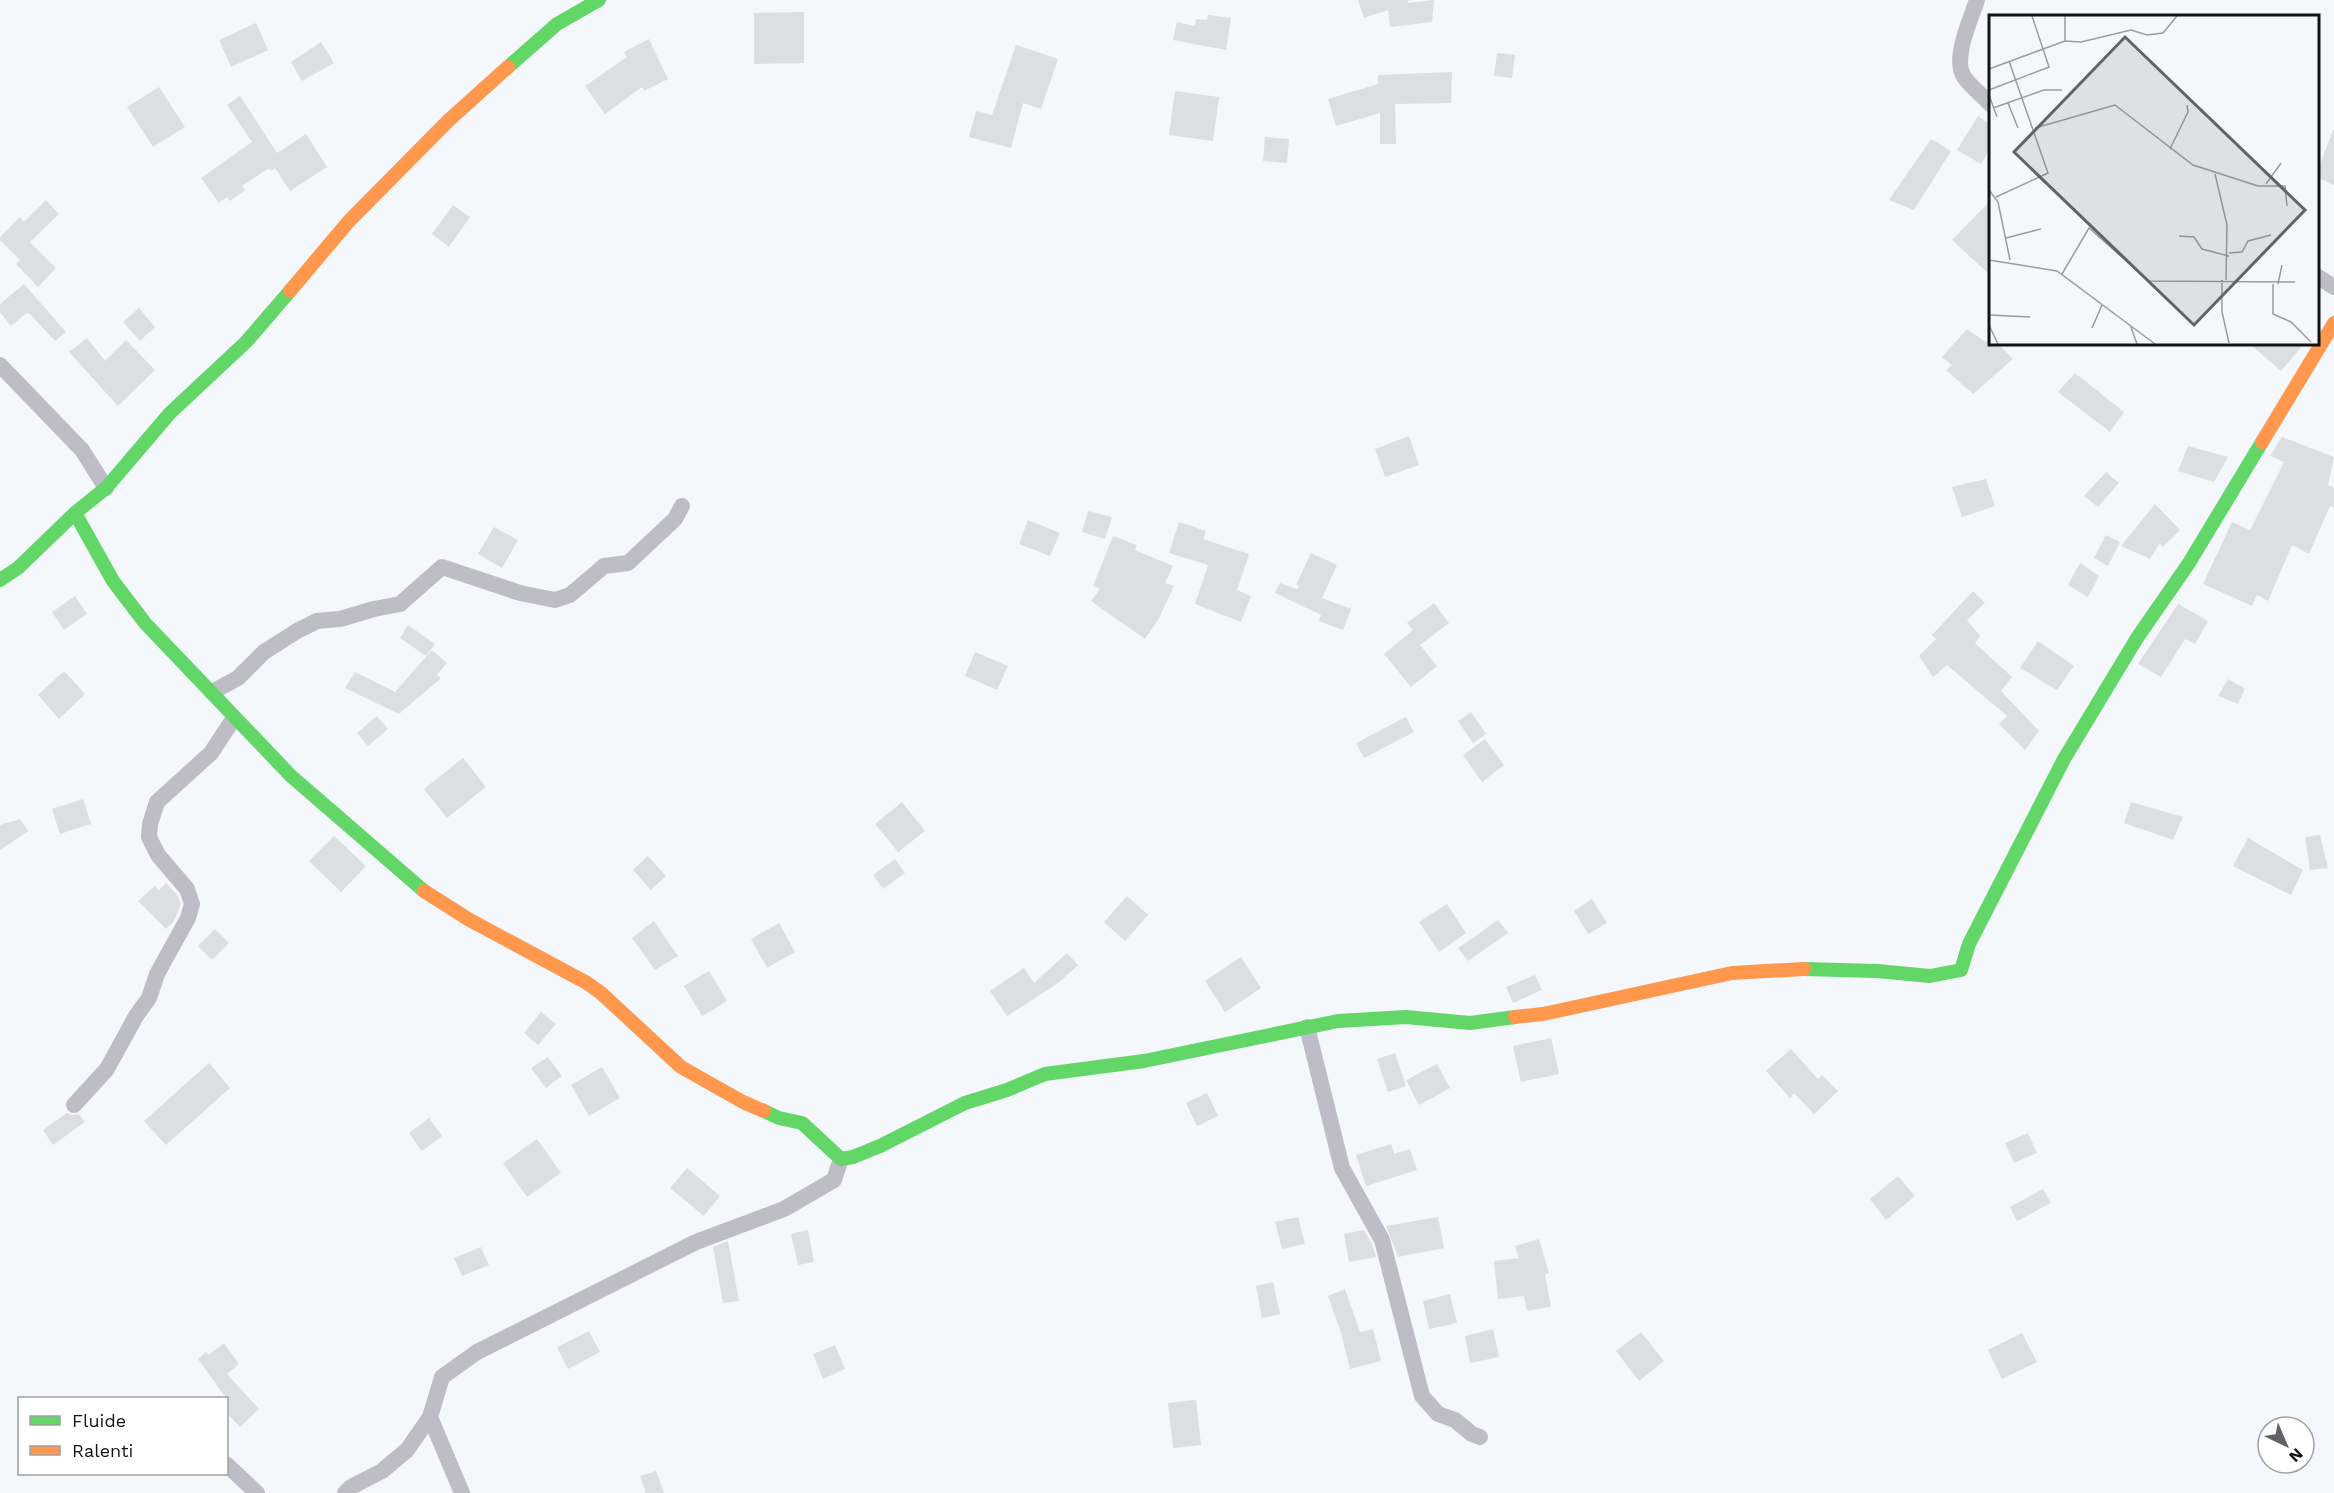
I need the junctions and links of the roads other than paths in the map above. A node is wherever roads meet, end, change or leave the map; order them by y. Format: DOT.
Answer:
graph roads {
  1 [pos="598,0"];
  2 [pos="1977,0"];
  3 [pos="1989,103"];
  4 [pos="2319,279"];
  5 [pos="2334,287"];
  6 [pos="2334,323"];
  7 [pos="0,365"];
  8 [pos="106,488"];
  9 [pos="682,506"];
  10 [pos="75,513"];
  11 [pos="0,580"];
  12 [pos="212,692"];
  13 [pos="234,718"];
  14 [pos="1307,1027"];
  15 [pos="74,1105"];
  16 [pos="841,1159"];
  17 [pos="430,1417"];
  18 [pos="1480,1437"];
  19 [pos="228,1466"];
  20 [pos="257,1493"];
  21 [pos="345,1493"];
  22 [pos="462,1493"];
  1 -- 8 [label="street"];
  2 -- 3 [label="street"];
  4 -- 5 [label="street"];
  6 -- 14 [label="street"];
  7 -- 8 [label="street"];
  8 -- 10 [label="street"];
  9 -- 12 [label="street"];
  10 -- 11 [label="street"];
  10 -- 12 [label="street"];
  12 -- 13 [label="street"];
  13 -- 15 [label="street"];
  13 -- 16 [label="street"];
  14 -- 16 [label="street"];
  14 -- 18 [label="street"];
  16 -- 17 [label="street"];
  17 -- 21 [label="street"];
  17 -- 22 [label="street"];
  19 -- 20 [label="street"];
}
